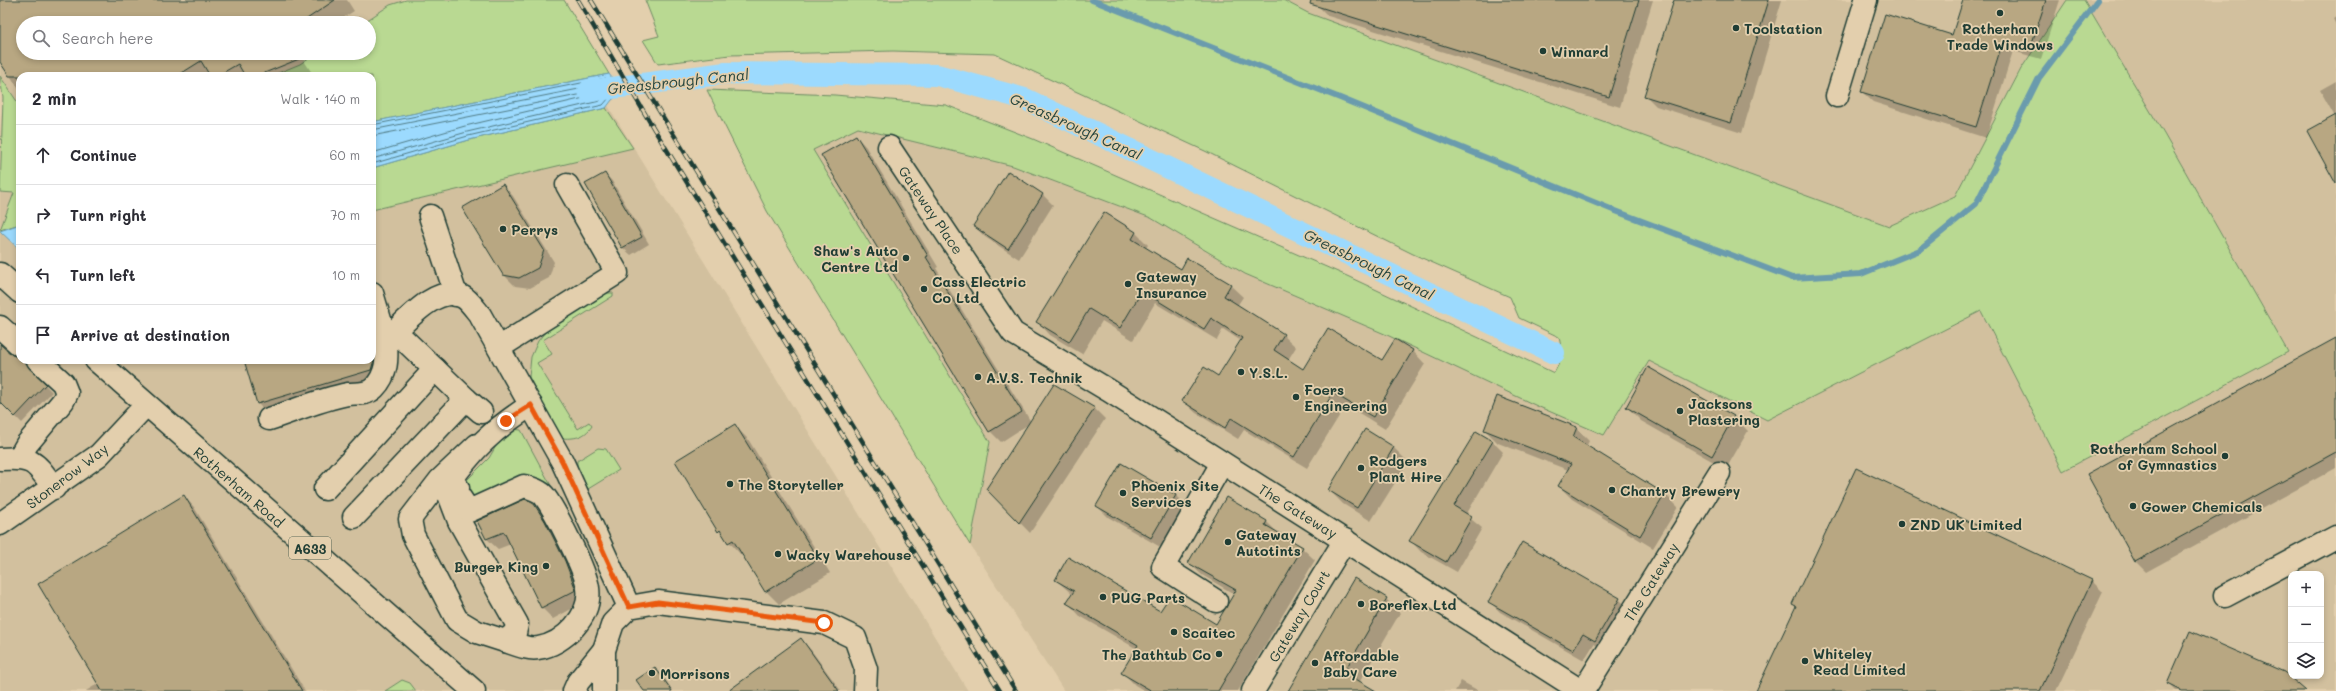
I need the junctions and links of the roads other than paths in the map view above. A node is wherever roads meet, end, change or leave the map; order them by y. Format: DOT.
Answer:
graph roads {
  1 [pos="1866,0"];
  2 [pos="1837,96"];
  3 [pos="889,147"];
  4 [pos="567,185"];
  5 [pos="430,216"];
  6 [pos="0,274"];
  7 [pos="16,288"];
  8 [pos="456,295"];
  9 [pos="376,303"];
  10 [pos="0,327"];
  11 [pos="1013,333"];
  12 [pos="390,336"];
  13 [pos="16,341"];
  14 [pos="500,347"];
  15 [pos="43,364"];
  16 [pos="100,364"];
  17 [pos="435,369"];
  18 [pos="146,405"];
  19 [pos="531,405"];
  20 [pos="269,419"];
  21 [pos="506,421"];
  22 [pos="477,445"];
  23 [pos="10,458"];
  24 [pos="1222,463"];
  25 [pos="1719,474"];
  26 [pos="54,488"];
  27 [pos="325,489"];
  28 [pos="354,517"];
  29 [pos="0,524"];
  30 [pos="2336,537"];
  31 [pos="1345,540"];
  32 [pos="2225,596"];
  33 [pos="1216,601"];
  34 [pos="629,607"];
  35 [pos="505,641"];
  36 [pos="604,650"];
  37 [pos="474,691"];
  38 [pos="574,691"];
  39 [pos="604,691"];
  40 [pos="865,691"];
  41 [pos="1253,691"];
  42 [pos="1582,691"];
  1 -- 2 [label="street"];
  3 -- 11 [label="street, Gateway Place"];
  4 -- 14 [label="street"];
  5 -- 8 [label="street"];
  6 -- 7 [label="street"];
  8 -- 12 [label="street"];
  8 -- 14 [label="street"];
  9 -- 12 [label="street"];
  10 -- 13 [label="street"];
  11 -- 24 [label="street, The Gateway"];
  12 -- 17 [label="street"];
  12 -- 20 [label="street"];
  14 -- 19 [label="street"];
  15 -- 23 [label="street"];
  16 -- 18 [label="street, Rotherham Road / A633"];
  17 -- 27 [label="street"];
  17 -- 28 [label="street"];
  18 -- 26 [label="street, Stonerow Way"];
  18 -- 37 [label="street, Rotherham Road / A633"];
  19 -- 21 [label="street"];
  19 -- 34 [label="street"];
  21 -- 22 [label="street"];
  21 -- 35 [label="street"];
  22 -- 35 [label="street"];
  22 -- 35 [label="street"];
  23 -- 26 [label="street"];
  24 -- 31 [label="street, The Gateway"];
  24 -- 33 [label="street"];
  25 -- 42 [label="street, The Gateway"];
  26 -- 29 [label="street, Stonerow Way"];
  30 -- 32 [label="street"];
  31 -- 41 [label="street, Gateway Court"];
  31 -- 42 [label="street, The Gateway"];
  34 -- 36 [label="street"];
  34 -- 40 [label="street"];
  36 -- 38 [label="street"];
  36 -- 39 [label="street"];
}
